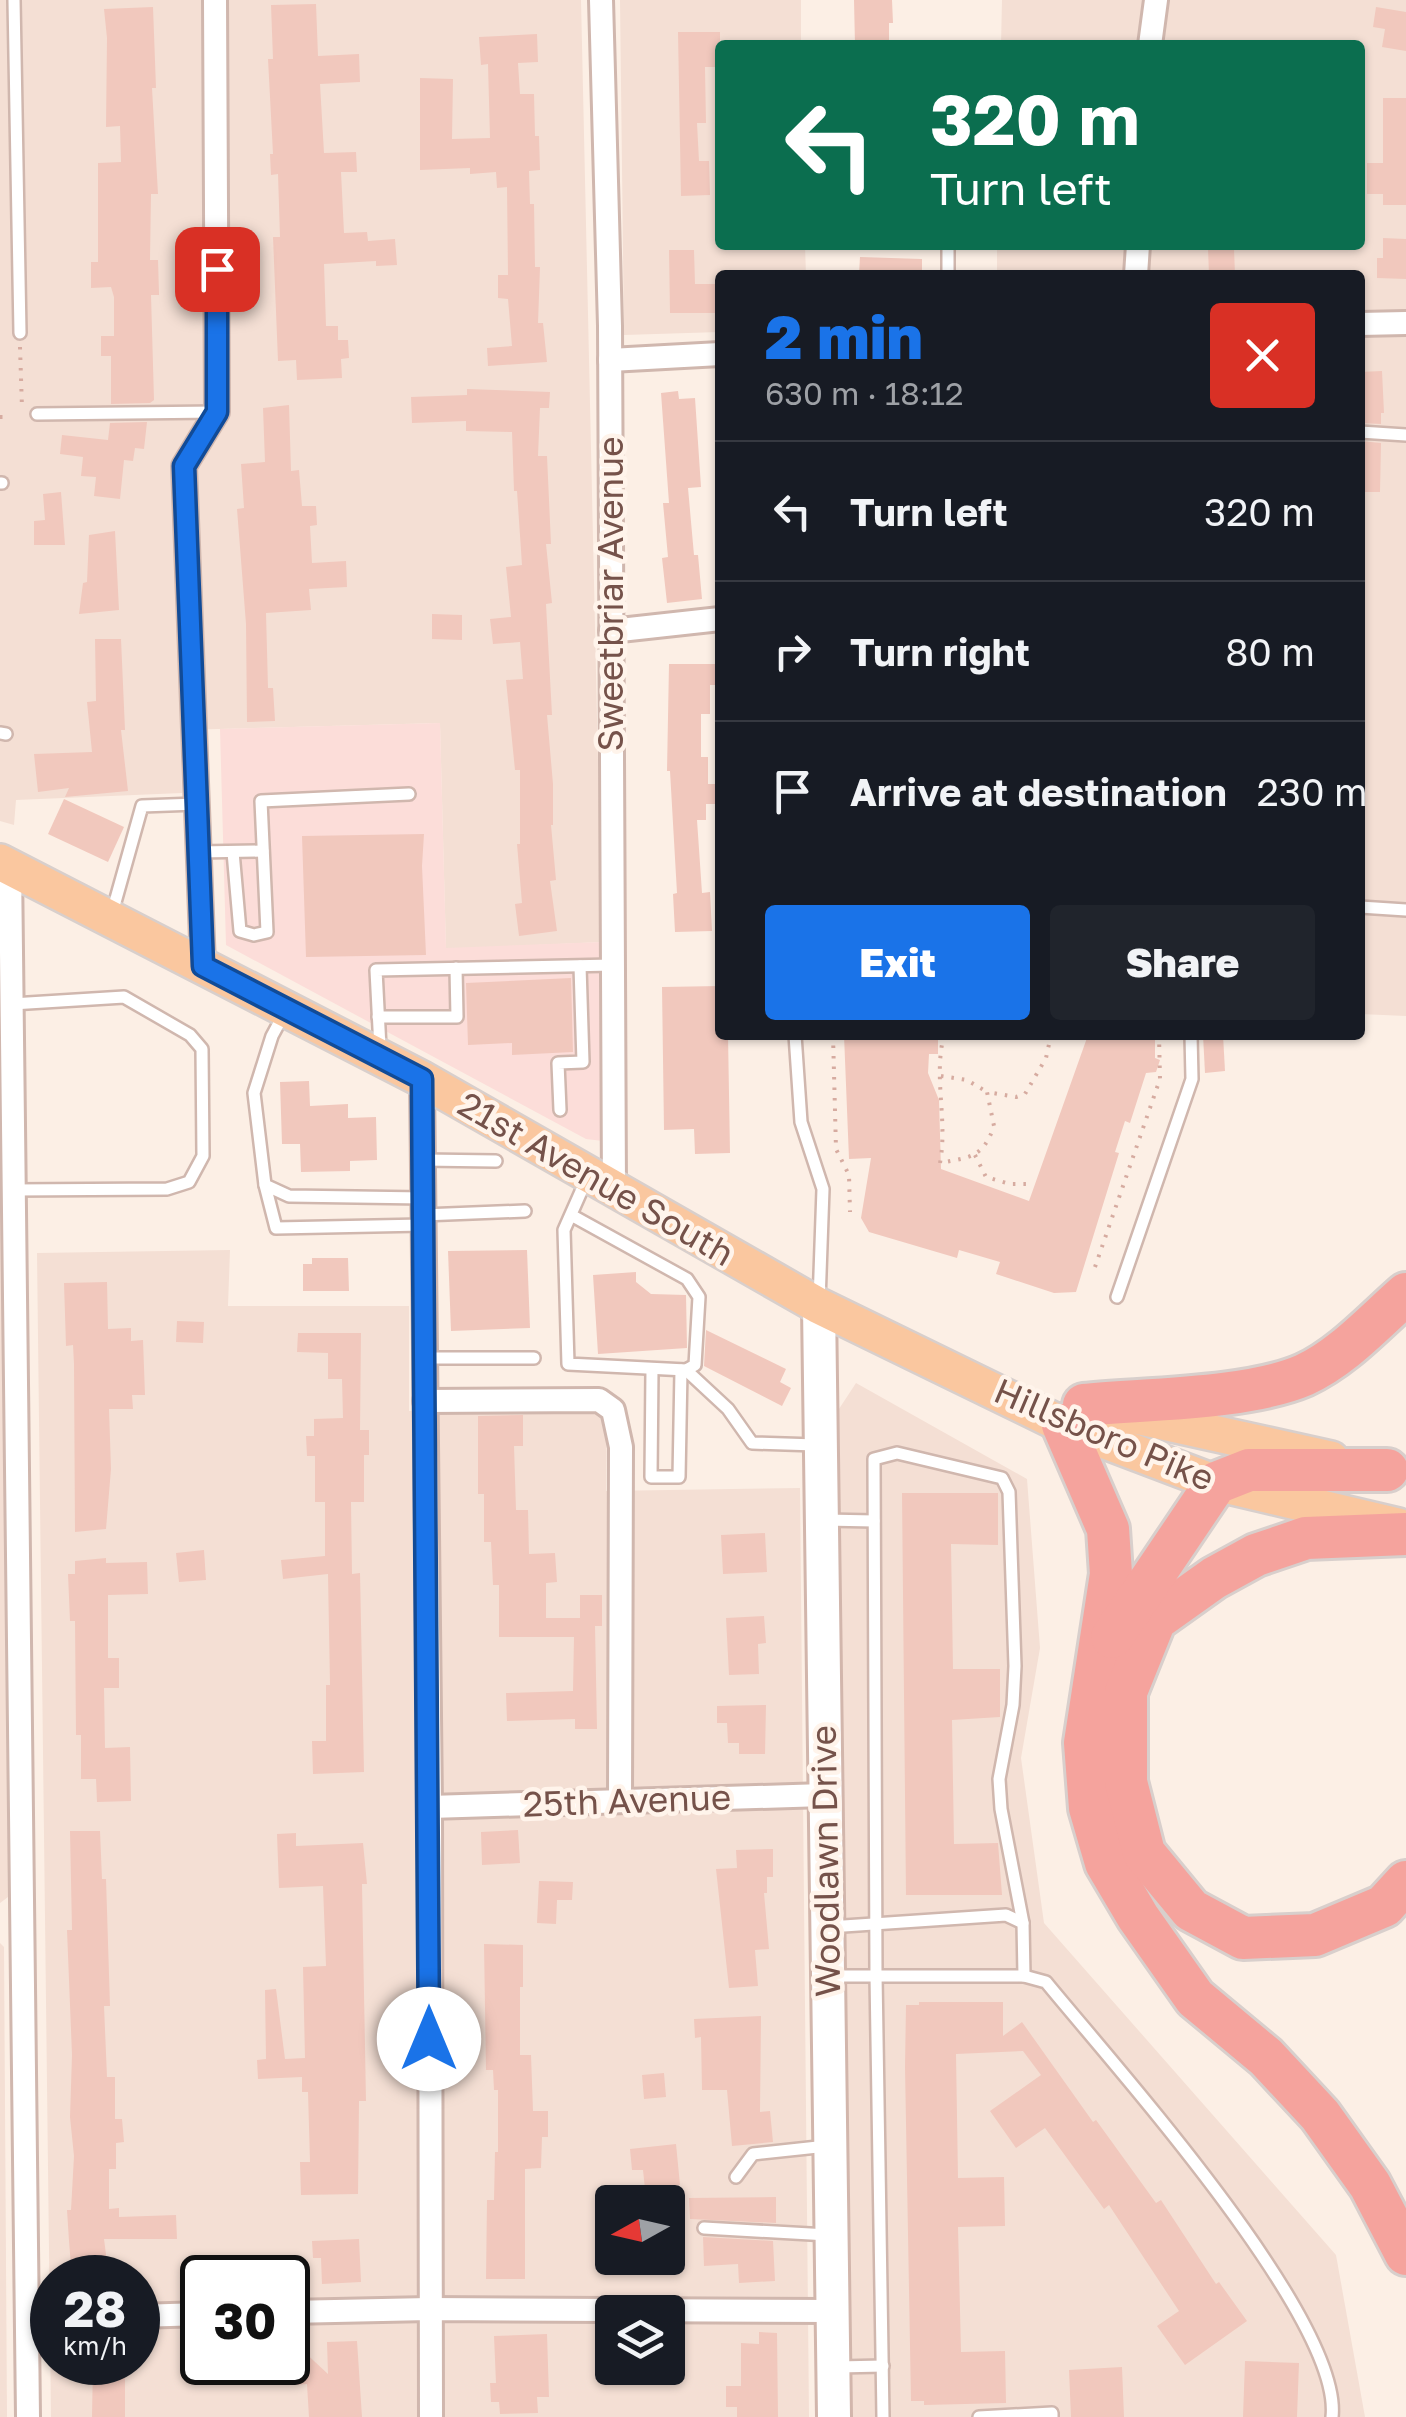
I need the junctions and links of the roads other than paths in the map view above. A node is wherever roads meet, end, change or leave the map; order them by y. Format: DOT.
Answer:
graph roads {
  1 [pos="14,0"];
  2 [pos="216,0"];
  3 [pos="600,0"];
  4 [pos="1156,0"];
  5 [pos="1151,40"];
  6 [pos="1406,323"];
  7 [pos="1365,324"];
  8 [pos="20,333"];
  9 [pos="715,354"];
  10 [pos="610,360"];
  11 [pos="217,412"];
  12 [pos="37,414"];
  13 [pos="1365,432"];
  14 [pos="1406,435"];
  15 [pos="715,620"];
  16 [pos="611,631"];
  17 [pos="410,794"];
  18 [pos="196,804"];
  19 [pos="263,851"];
  20 [pos="198,852"];
  21 [pos="234,852"];
  22 [pos="5,864"];
  23 [pos="1365,907"];
  24 [pos="1406,910"];
  25 [pos="111,918"];
  26 [pos="613,964"];
  27 [pos="203,966"];
  28 [pos="580,966"];
  29 [pos="456,968"];
  30 [pos="8,991"];
  31 [pos="287,1008"];
  32 [pos="378,1017"];
  33 [pos="795,1040"];
  34 [pos="1191,1040"];
  35 [pos="381,1058"];
  36 [pos="422,1079"];
  37 [pos="560,1110"];
  38 [pos="423,1160"];
  39 [pos="496,1161"];
  40 [pos="602,1181"];
  41 [pos="265,1186"];
  42 [pos="14,1190"];
  43 [pos="525,1211"];
  44 [pos="423,1212"];
  45 [pos="570,1215"];
  46 [pos="1406,1294"];
  47 [pos="1116,1297"];
  48 [pos="819,1306"];
  49 [pos="425,1358"];
  50 [pos="534,1358"];
  51 [pos="652,1368"];
  52 [pos="684,1370"];
  53 [pos="980,1384"];
  54 [pos="425,1401"];
  55 [pos="1073,1415"];
  56 [pos="820,1445"];
  57 [pos="1397,1472"];
  58 [pos="1216,1483"];
  59 [pos="820,1520"];
  60 [pos="874,1520"];
  61 [pos="1406,1531"];
  62 [pos="1102,1651"];
  63 [pos="824,1794"];
  64 [pos="620,1801"];
  65 [pos="430,1807"];
  66 [pos="1406,1882"];
  67 [pos="12,1918"];
  68 [pos="875,1923"];
  69 [pos="1023,1923"];
  70 [pos="829,1926"];
  71 [pos="876,1975"];
  72 [pos="830,1976"];
  73 [pos="1024,1976"];
  74 [pos="831,2145"];
  75 [pos="736,2177"];
  76 [pos="704,2228"];
  77 [pos="832,2235"];
  78 [pos="1406,2254"];
  79 [pos="429,2309"];
  80 [pos="833,2311"];
  81 [pos="310,2312"];
  82 [pos="27,2318"];
  83 [pos="882,2366"];
  84 [pos="834,2367"];
  85 [pos="28,2417"];
  86 [pos="432,2417"];
  87 [pos="834,2417"];
  88 [pos="883,2417"];
  89 [pos="979,2417"];
  90 [pos="1052,2417"];
  91 [pos="1332,2417"];
  1 -- 8 [label="lane"];
  2 -- 11 [label="street"];
  3 -- 10 [label="street, Sweetbriar Avenue"];
  4 -- 5 [label="street"];
  6 -- 7 [label="street"];
  9 -- 10 [label="street"];
  10 -- 16 [label="street, Sweetbriar Avenue"];
  11 -- 12 [label="lane"];
  11 -- 18 [label="street"];
  13 -- 14 [label="lane"];
  15 -- 16 [label="street"];
  16 -- 26 [label="street, Sweetbriar Avenue"];
  17 -- 19 [label="lane"];
  18 -- 20 [label="street"];
  18 -- 25 [label="lane"];
  19 -- 21 [label="lane"];
  19 -- 21 [label="lane"];
  20 -- 21 [label="lane"];
  20 -- 27 [label="street"];
  22 -- 25 [label="main road, 21st Avenue South"];
  22 -- 30 [label="street"];
  23 -- 24 [label="lane"];
  25 -- 27 [label="main road, 21st Avenue South"];
  26 -- 28 [label="lane"];
  26 -- 40 [label="street, Sweetbriar Avenue"];
  27 -- 31 [label="main road, 21st Avenue South"];
  28 -- 29 [label="lane"];
  28 -- 37 [label="lane"];
  29 -- 32 [label="lane"];
  29 -- 32 [label="lane"];
  30 -- 42 [label="street"];
  30 -- 42 [label="lane"];
  31 -- 35 [label="main road, 21st Avenue South"];
  31 -- 41 [label="lane"];
  32 -- 35 [label="lane"];
  33 -- 48 [label="lane"];
  34 -- 47 [label="lane"];
  35 -- 36 [label="main road, 21st Avenue South"];
  36 -- 38 [label="street"];
  36 -- 40 [label="main road, 21st Avenue South"];
  38 -- 39 [label="lane"];
  38 -- 44 [label="street"];
  40 -- 45 [label="lane"];
  40 -- 48 [label="main road, 21st Avenue South"];
  41 -- 44 [label="lane"];
  41 -- 44 [label="lane"];
  42 -- 67 [label="street"];
  43 -- 44 [label="lane"];
  44 -- 49 [label="street"];
  45 -- 51 [label="lane"];
  45 -- 52 [label="lane"];
  46 -- 55 [label="highway"];
  48 -- 53 [label="main road, 21st Avenue South"];
  48 -- 56 [label="main road, Woodlawn Drive"];
  49 -- 50 [label="lane"];
  49 -- 54 [label="street"];
  51 -- 52 [label="lane"];
  51 -- 52 [label="lane"];
  52 -- 56 [label="lane"];
  53 -- 55 [label="main road, Hillsboro Pike"];
  54 -- 64 [label="street"];
  54 -- 65 [label="street"];
  55 -- 57 [label="main road, Hillsboro Pike"];
  55 -- 58 [label="main road, Hillsboro Pike"];
  55 -- 62 [label="highway"];
  56 -- 59 [label="main road, Woodlawn Drive"];
  57 -- 58 [label="highway"];
  58 -- 61 [label="main road, Hillsboro Pike"];
  58 -- 62 [label="highway"];
  59 -- 60 [label="lane"];
  59 -- 63 [label="main road, Woodlawn Drive"];
  60 -- 68 [label="lane"];
  60 -- 69 [label="lane"];
  61 -- 66 [label="highway"];
  62 -- 78 [label="highway"];
  63 -- 64 [label="street, 25th Avenue"];
  63 -- 70 [label="main road, Woodlawn Drive"];
  64 -- 65 [label="street, 25th Avenue"];
  65 -- 79 [label="street"];
  67 -- 82 [label="street"];
  68 -- 69 [label="lane"];
  68 -- 70 [label="lane"];
  68 -- 71 [label="lane"];
  69 -- 73 [label="lane"];
  70 -- 72 [label="main road, Woodlawn Drive"];
  71 -- 72 [label="lane"];
  71 -- 73 [label="lane"];
  71 -- 83 [label="lane"];
  72 -- 74 [label="main road, Woodlawn Drive"];
  73 -- 91 [label="lane"];
  74 -- 75 [label="lane"];
  74 -- 77 [label="main road, Woodlawn Drive"];
  76 -- 77 [label="lane"];
  77 -- 80 [label="main road, Woodlawn Drive"];
  79 -- 80 [label="street"];
  79 -- 81 [label="street"];
  79 -- 86 [label="street"];
  80 -- 84 [label="main road, Woodlawn Drive"];
  82 -- 85 [label="street"];
  83 -- 84 [label="lane"];
  83 -- 88 [label="lane"];
  84 -- 87 [label="main road, Woodlawn Drive"];
  89 -- 90 [label="lane"];
}
